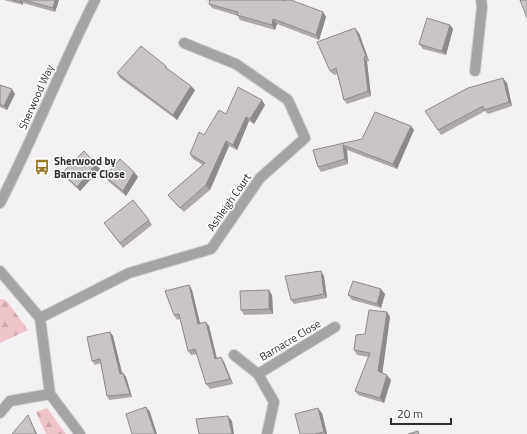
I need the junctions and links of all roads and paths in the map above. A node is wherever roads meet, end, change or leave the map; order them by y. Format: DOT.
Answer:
graph roads {
  1 [pos="94,0"];
  2 [pos="481,0"];
  3 [pos="184,43"];
  4 [pos="475,71"];
  5 [pos="0,203"];
  6 [pos="0,271"];
  7 [pos="40,318"];
  8 [pos="335,327"];
  9 [pos="234,355"];
  10 [pos="258,374"];
  11 [pos="50,394"];
  12 [pos="0,413"];
  13 [pos="80,434"];
  14 [pos="267,434"];
  1 -- 5 [label="street, Sherwood Way"];
  2 -- 4 [label="street"];
  3 -- 7 [label="street, Ashleigh Court"];
  6 -- 7 [label="street"];
  7 -- 11 [label="street"];
  8 -- 10 [label="street, Barnacre Close"];
  9 -- 10 [label="street, Barnacre Close"];
  10 -- 14 [label="street, Barnacre Close"];
  11 -- 12 [label="street"];
  11 -- 13 [label="street"];
}
